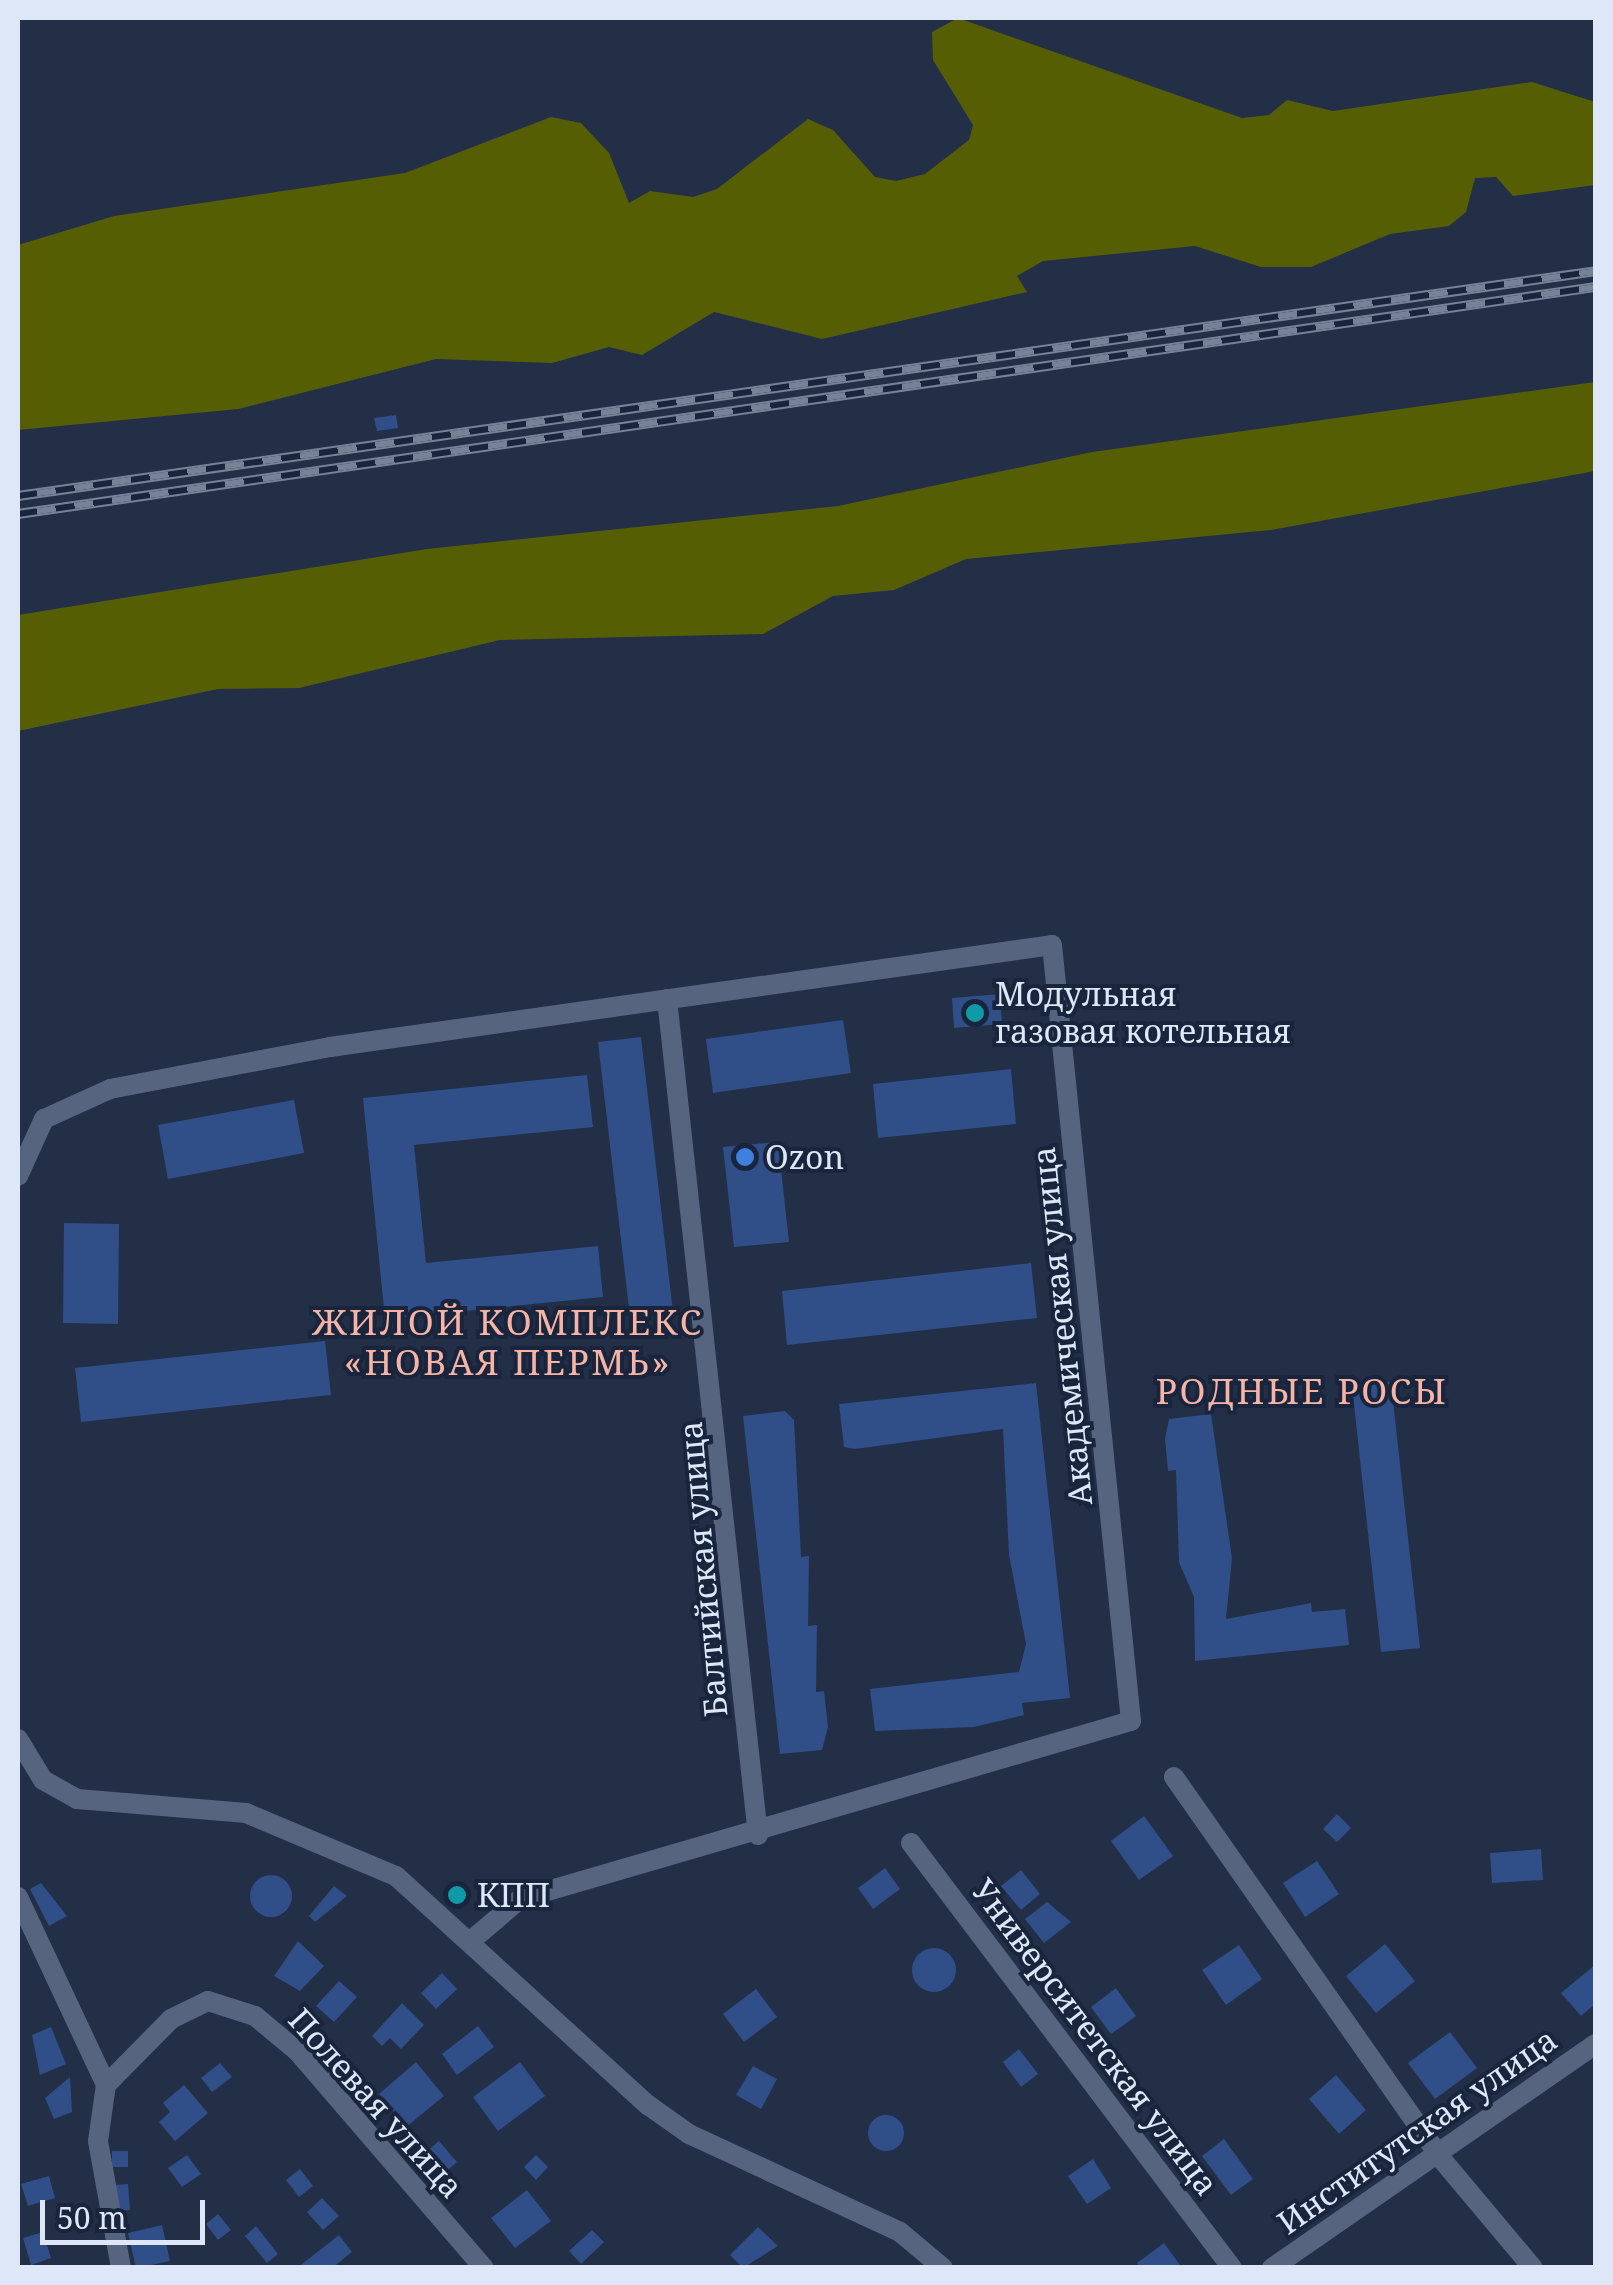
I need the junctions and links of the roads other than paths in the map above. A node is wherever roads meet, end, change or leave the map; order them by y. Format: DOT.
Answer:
graph roads {
  1 [pos="668,999"];
  2 [pos="18,1176"];
  3 [pos="18,1739"];
  4 [pos="1174,1777"];
  5 [pos="758,1835"];
  6 [pos="910,1844"];
  7 [pos="18,1897"];
  8 [pos="473,1939"];
  9 [pos="1596,2044"];
  10 [pos="106,2085"];
  11 [pos="1439,2156"];
  12 [pos="121,2268"];
  13 [pos="484,2268"];
  14 [pos="943,2268"];
  15 [pos="1232,2268"];
  16 [pos="1272,2268"];
  17 [pos="1533,2268"];
  1 -- 2 [label="street"];
  1 -- 5 [label="street, Балтийская улица"];
  1 -- 5 [label="street, Академическая улица"];
  3 -- 8 [label="street"];
  4 -- 11 [label="street"];
  5 -- 8 [label="street"];
  6 -- 15 [label="street, Университетская улица"];
  7 -- 10 [label="street"];
  8 -- 14 [label="street"];
  9 -- 11 [label="street, Институтская улица"];
  10 -- 12 [label="street"];
  10 -- 13 [label="street, Полевая улица"];
  11 -- 16 [label="street, Институтская улица"];
  11 -- 17 [label="street"];
}
